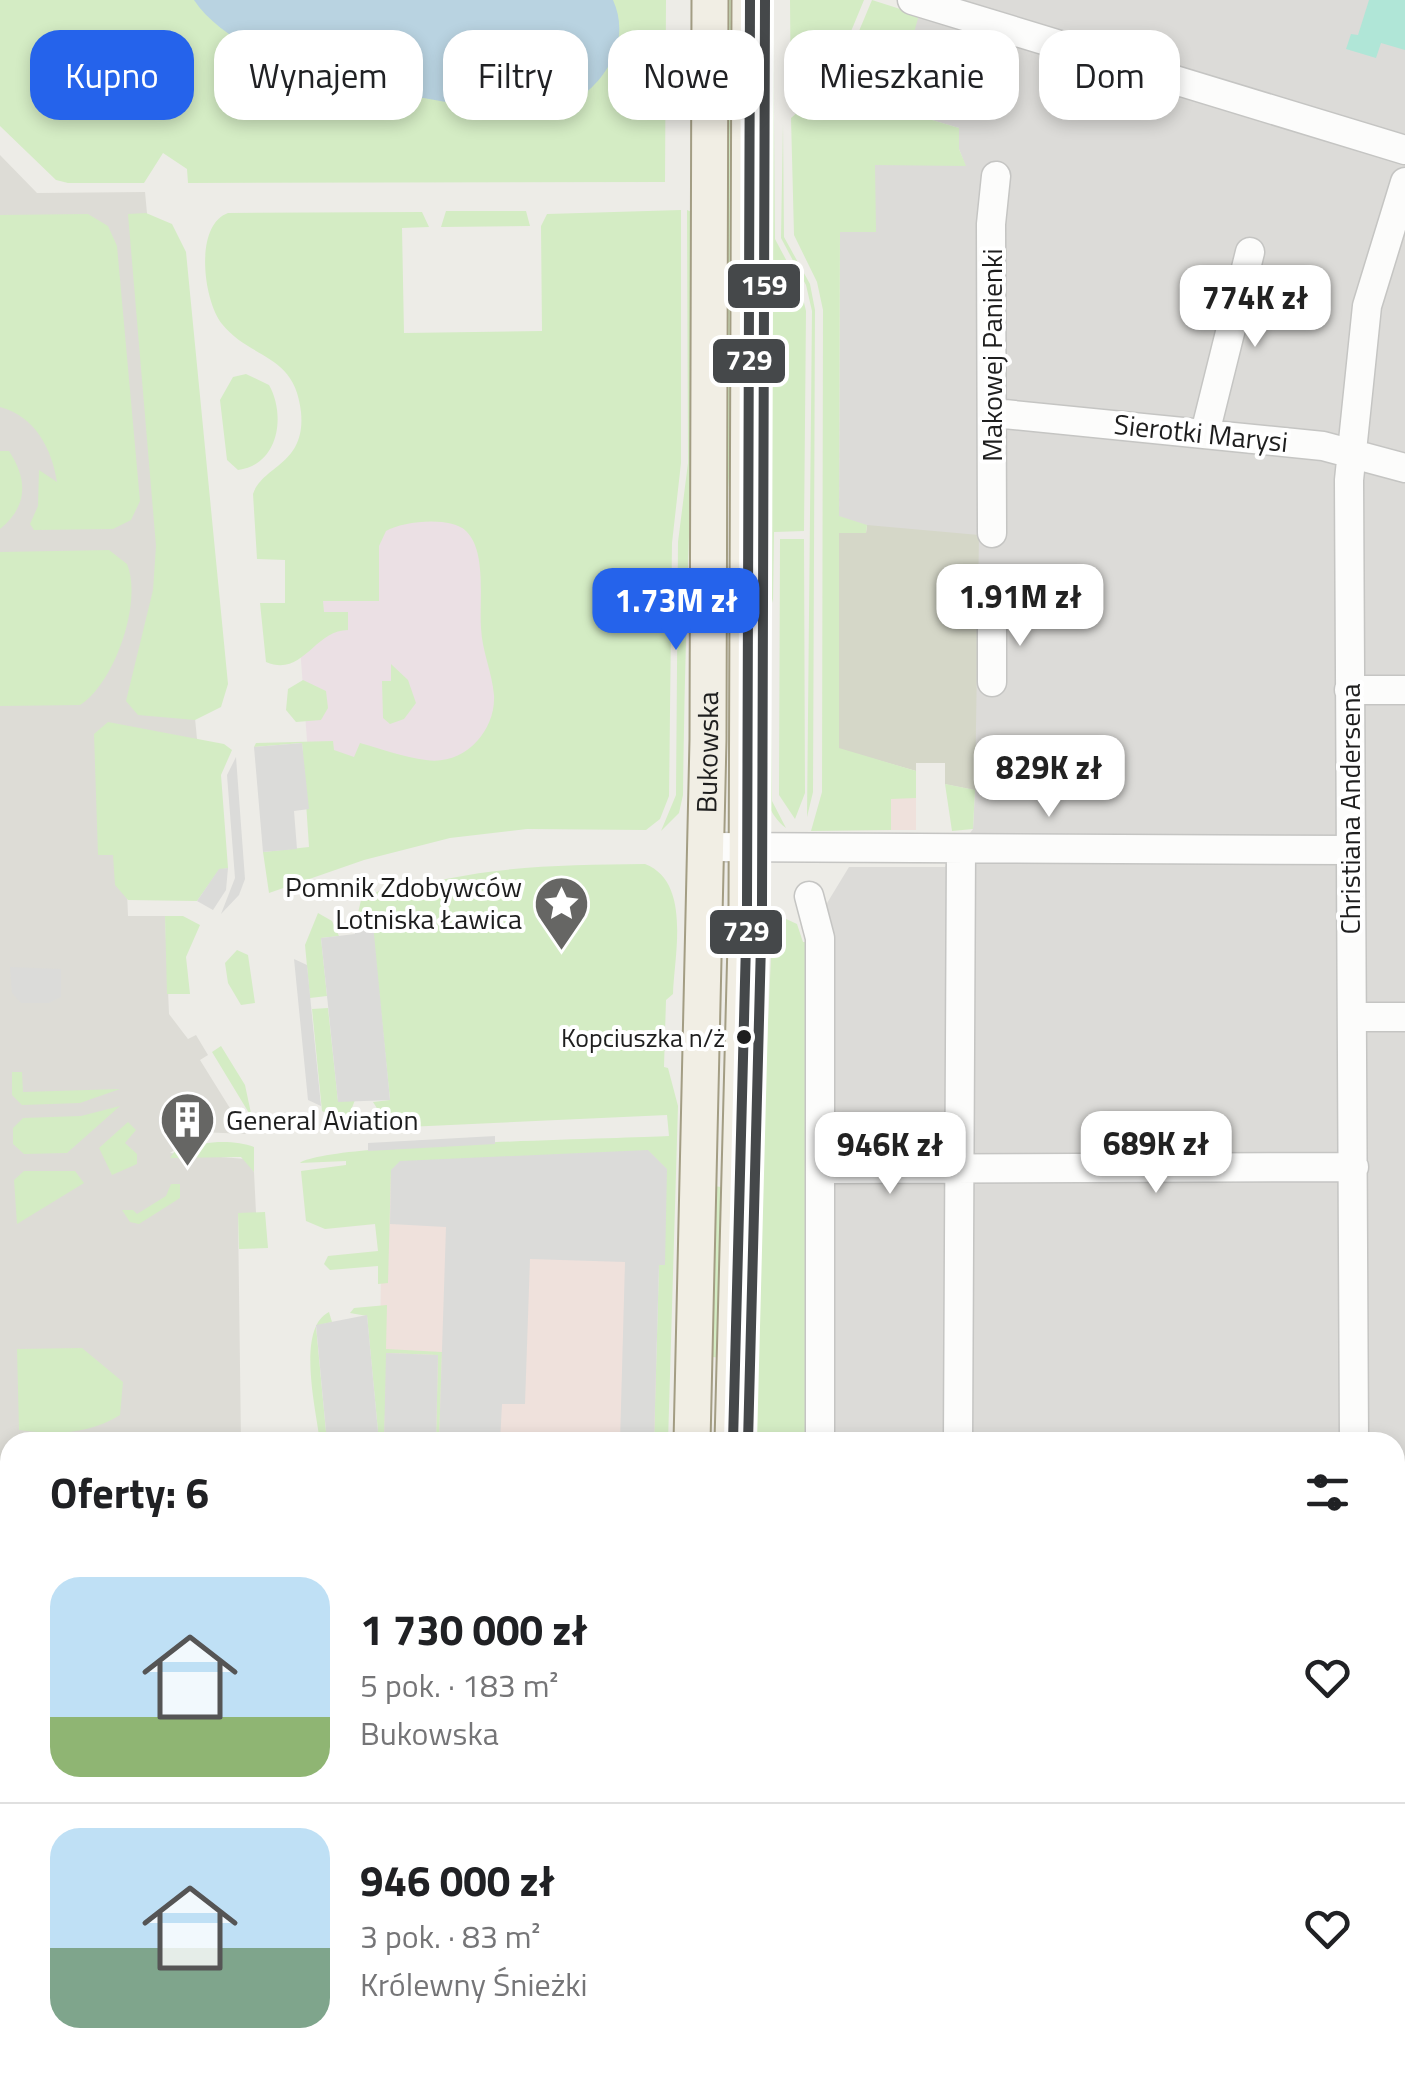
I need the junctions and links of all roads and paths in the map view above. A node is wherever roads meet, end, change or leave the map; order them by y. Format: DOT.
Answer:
graph roads {
  1 [pos="710,0"];
  2 [pos="750,0"];
  3 [pos="912,0"];
  4 [pos="1405,150"];
  5 [pos="996,176"];
  6 [pos="1405,182"];
  7 [pos="1250,252"];
  8 [pos="994,413"];
  9 [pos="1205,433"];
  10 [pos="1350,457"];
  11 [pos="1405,468"];
  12 [pos="992,533"];
  13 [pos="992,616"];
  14 [pos="992,682"];
  15 [pos="1350,690"];
  16 [pos="1405,690"];
  17 [pos="706,847"];
  18 [pos="748,848"];
  19 [pos="960,849"];
  20 [pos="1350,850"];
  21 [pos="809,896"];
  22 [pos="1352,1016"];
  23 [pos="1405,1016"];
  24 [pos="959,1166"];
  25 [pos="1354,1168"];
  26 [pos="820,1169"];
  27 [pos="692,1432"];
  28 [pos="733,1432"];
  29 [pos="820,1432"];
  30 [pos="958,1432"];
  31 [pos="1354,1432"];
  1 -- 17 [label="main road, Bukowska"];
  2 -- 18 [label="main road, Bukowska"];
  3 -- 4 [label="street"];
  5 -- 8 [label="street, Makowej Panienki"];
  6 -- 10 [label="street, Christiana Andersena"];
  7 -- 9 [label="street"];
  8 -- 9 [label="street, Sierotki Marysi"];
  8 -- 12 [label="street, Makowej Panienki"];
  9 -- 10 [label="street, Sierotki Marysi"];
  10 -- 11 [label="street, Sierotki Marysi"];
  10 -- 15 [label="street, Christiana Andersena"];
  13 -- 14 [label="street"];
  15 -- 16 [label="street"];
  15 -- 20 [label="street, Christiana Andersena"];
  17 -- 18 [label="street"];
  17 -- 27 [label="main road, Bukowska"];
  18 -- 19 [label="street"];
  18 -- 28 [label="main road, Bukowska"];
  19 -- 20 [label="street"];
  19 -- 24 [label="street"];
  20 -- 22 [label="street, Christiana Andersena"];
  21 -- 26 [label="street"];
  22 -- 23 [label="street"];
  22 -- 25 [label="street, Christiana Andersena"];
  24 -- 25 [label="street"];
  24 -- 26 [label="street"];
  24 -- 30 [label="street"];
  25 -- 31 [label="street, Christiana Andersena"];
  26 -- 29 [label="street"];
}
